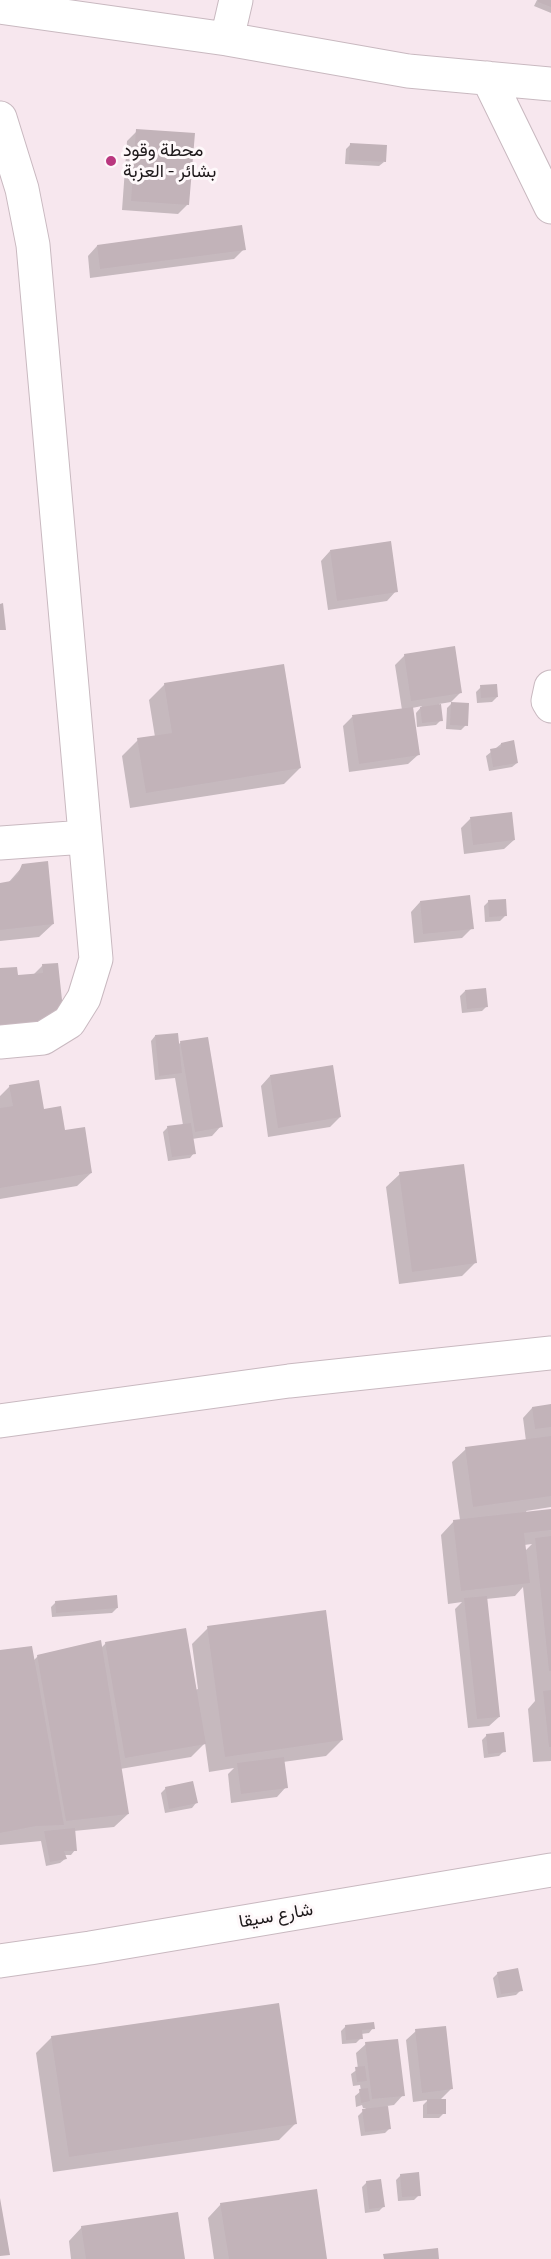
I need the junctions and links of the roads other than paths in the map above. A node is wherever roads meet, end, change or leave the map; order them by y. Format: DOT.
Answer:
graph roads {
  1 [pos="236,0"];
  2 [pos="0,7"];
  3 [pos="227,39"];
  4 [pos="488,78"];
  5 [pos="551,84"];
  6 [pos="0,118"];
  7 [pos="551,207"];
  8 [pos="551,687"];
  9 [pos="551,706"];
  10 [pos="85,837"];
  11 [pos="0,843"];
  12 [pos="0,1042"];
  13 [pos="551,1353"];
  14 [pos="0,1421"];
  15 [pos="551,1870"];
  16 [pos="0,1960"];
  1 -- 3 [label="street"];
  2 -- 3 [label="street"];
  3 -- 4 [label="street"];
  4 -- 5 [label="street"];
  4 -- 7 [label="street"];
  6 -- 10 [label="street"];
  8 -- 9 [label="street"];
  10 -- 11 [label="street"];
  10 -- 12 [label="street"];
  13 -- 14 [label="street"];
  15 -- 16 [label="street, شارع سيقا"];
}
